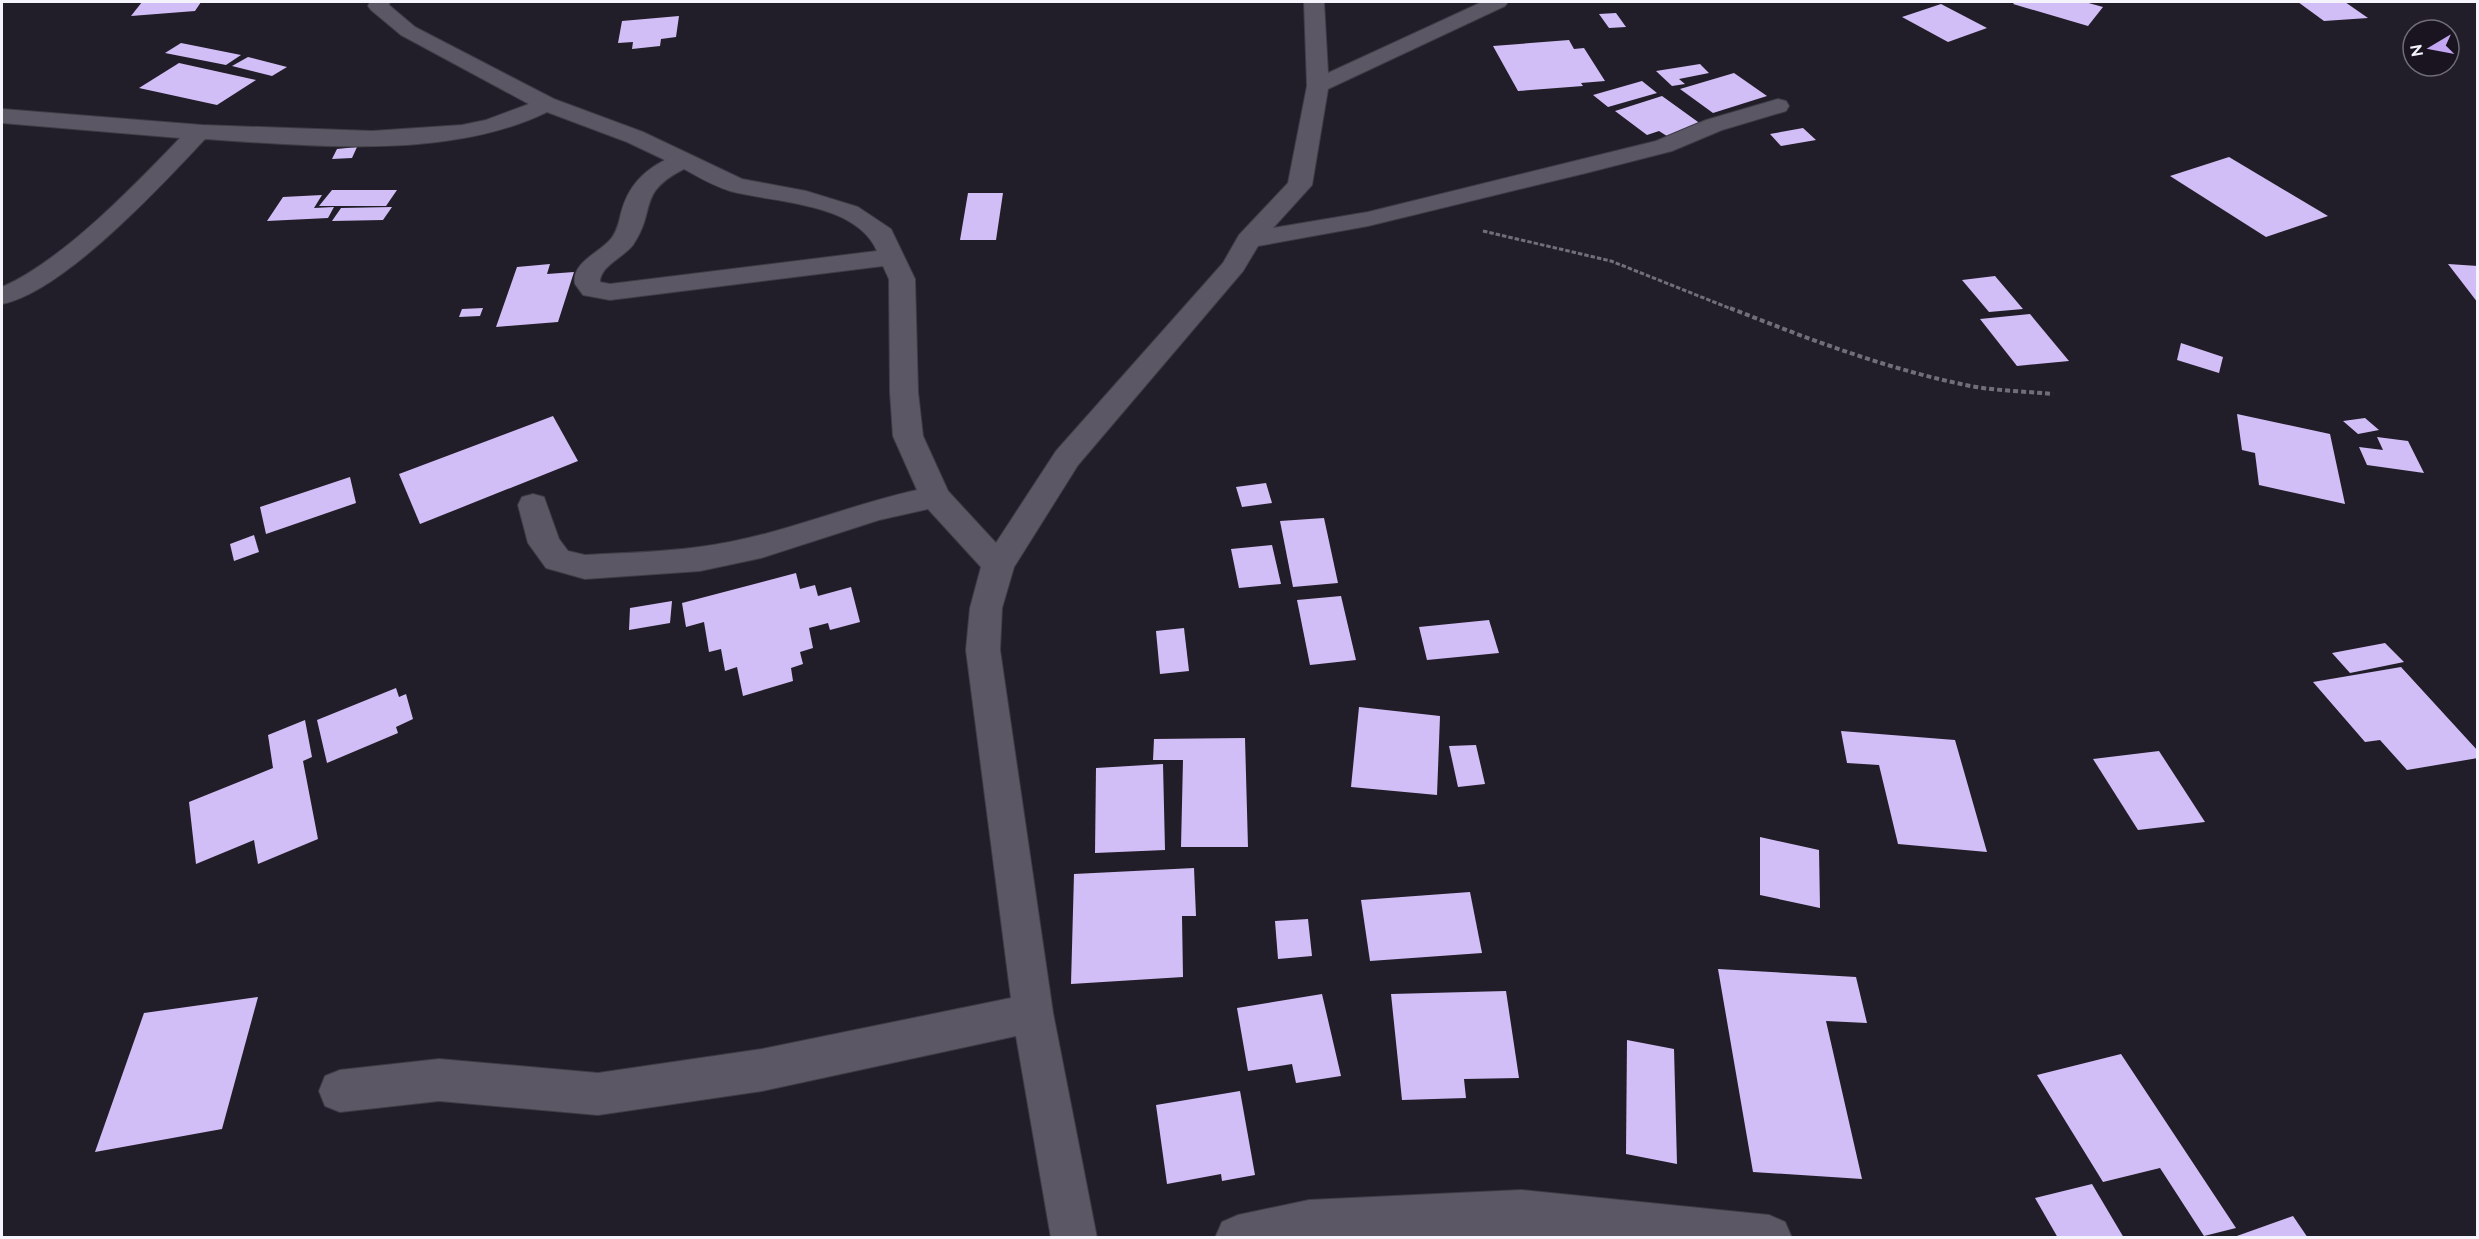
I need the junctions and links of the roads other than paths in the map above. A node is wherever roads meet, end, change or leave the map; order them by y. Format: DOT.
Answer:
graph roads {
  1 [pos="380,2"];
  2 [pos="1314,2"];
  3 [pos="1498,2"];
  4 [pos="1318,86"];
  5 [pos="546,104"];
  6 [pos="1778,106"];
  7 [pos="2,116"];
  8 [pos="198,134"];
  9 [pos="683,161"];
  10 [pos="1248,240"];
  11 [pos="893,257"];
  12 [pos="2,296"];
  13 [pos="935,497"];
  14 [pos="533,506"];
  15 [pos="998,565"];
  16 [pos="1033,1013"];
  17 [pos="340,1091"];
  18 [pos="1074,1238"];
  19 [pos="1238,1238"];
  20 [pos="1768,1238"];
  1 -- 5 [label="street"];
  2 -- 4 [label="street"];
  3 -- 4 [label="street"];
  4 -- 10 [label="street"];
  5 -- 8 [label="street"];
  5 -- 9 [label="street"];
  6 -- 10 [label="street"];
  7 -- 8 [label="street"];
  8 -- 12 [label="street"];
  9 -- 11 [label="street"];
  9 -- 11 [label="street"];
  10 -- 15 [label="street"];
  11 -- 13 [label="street"];
  13 -- 14 [label="street"];
  13 -- 15 [label="street"];
  15 -- 16 [label="street"];
  16 -- 17 [label="street"];
  16 -- 18 [label="street"];
  19 -- 20 [label="street"];
}
